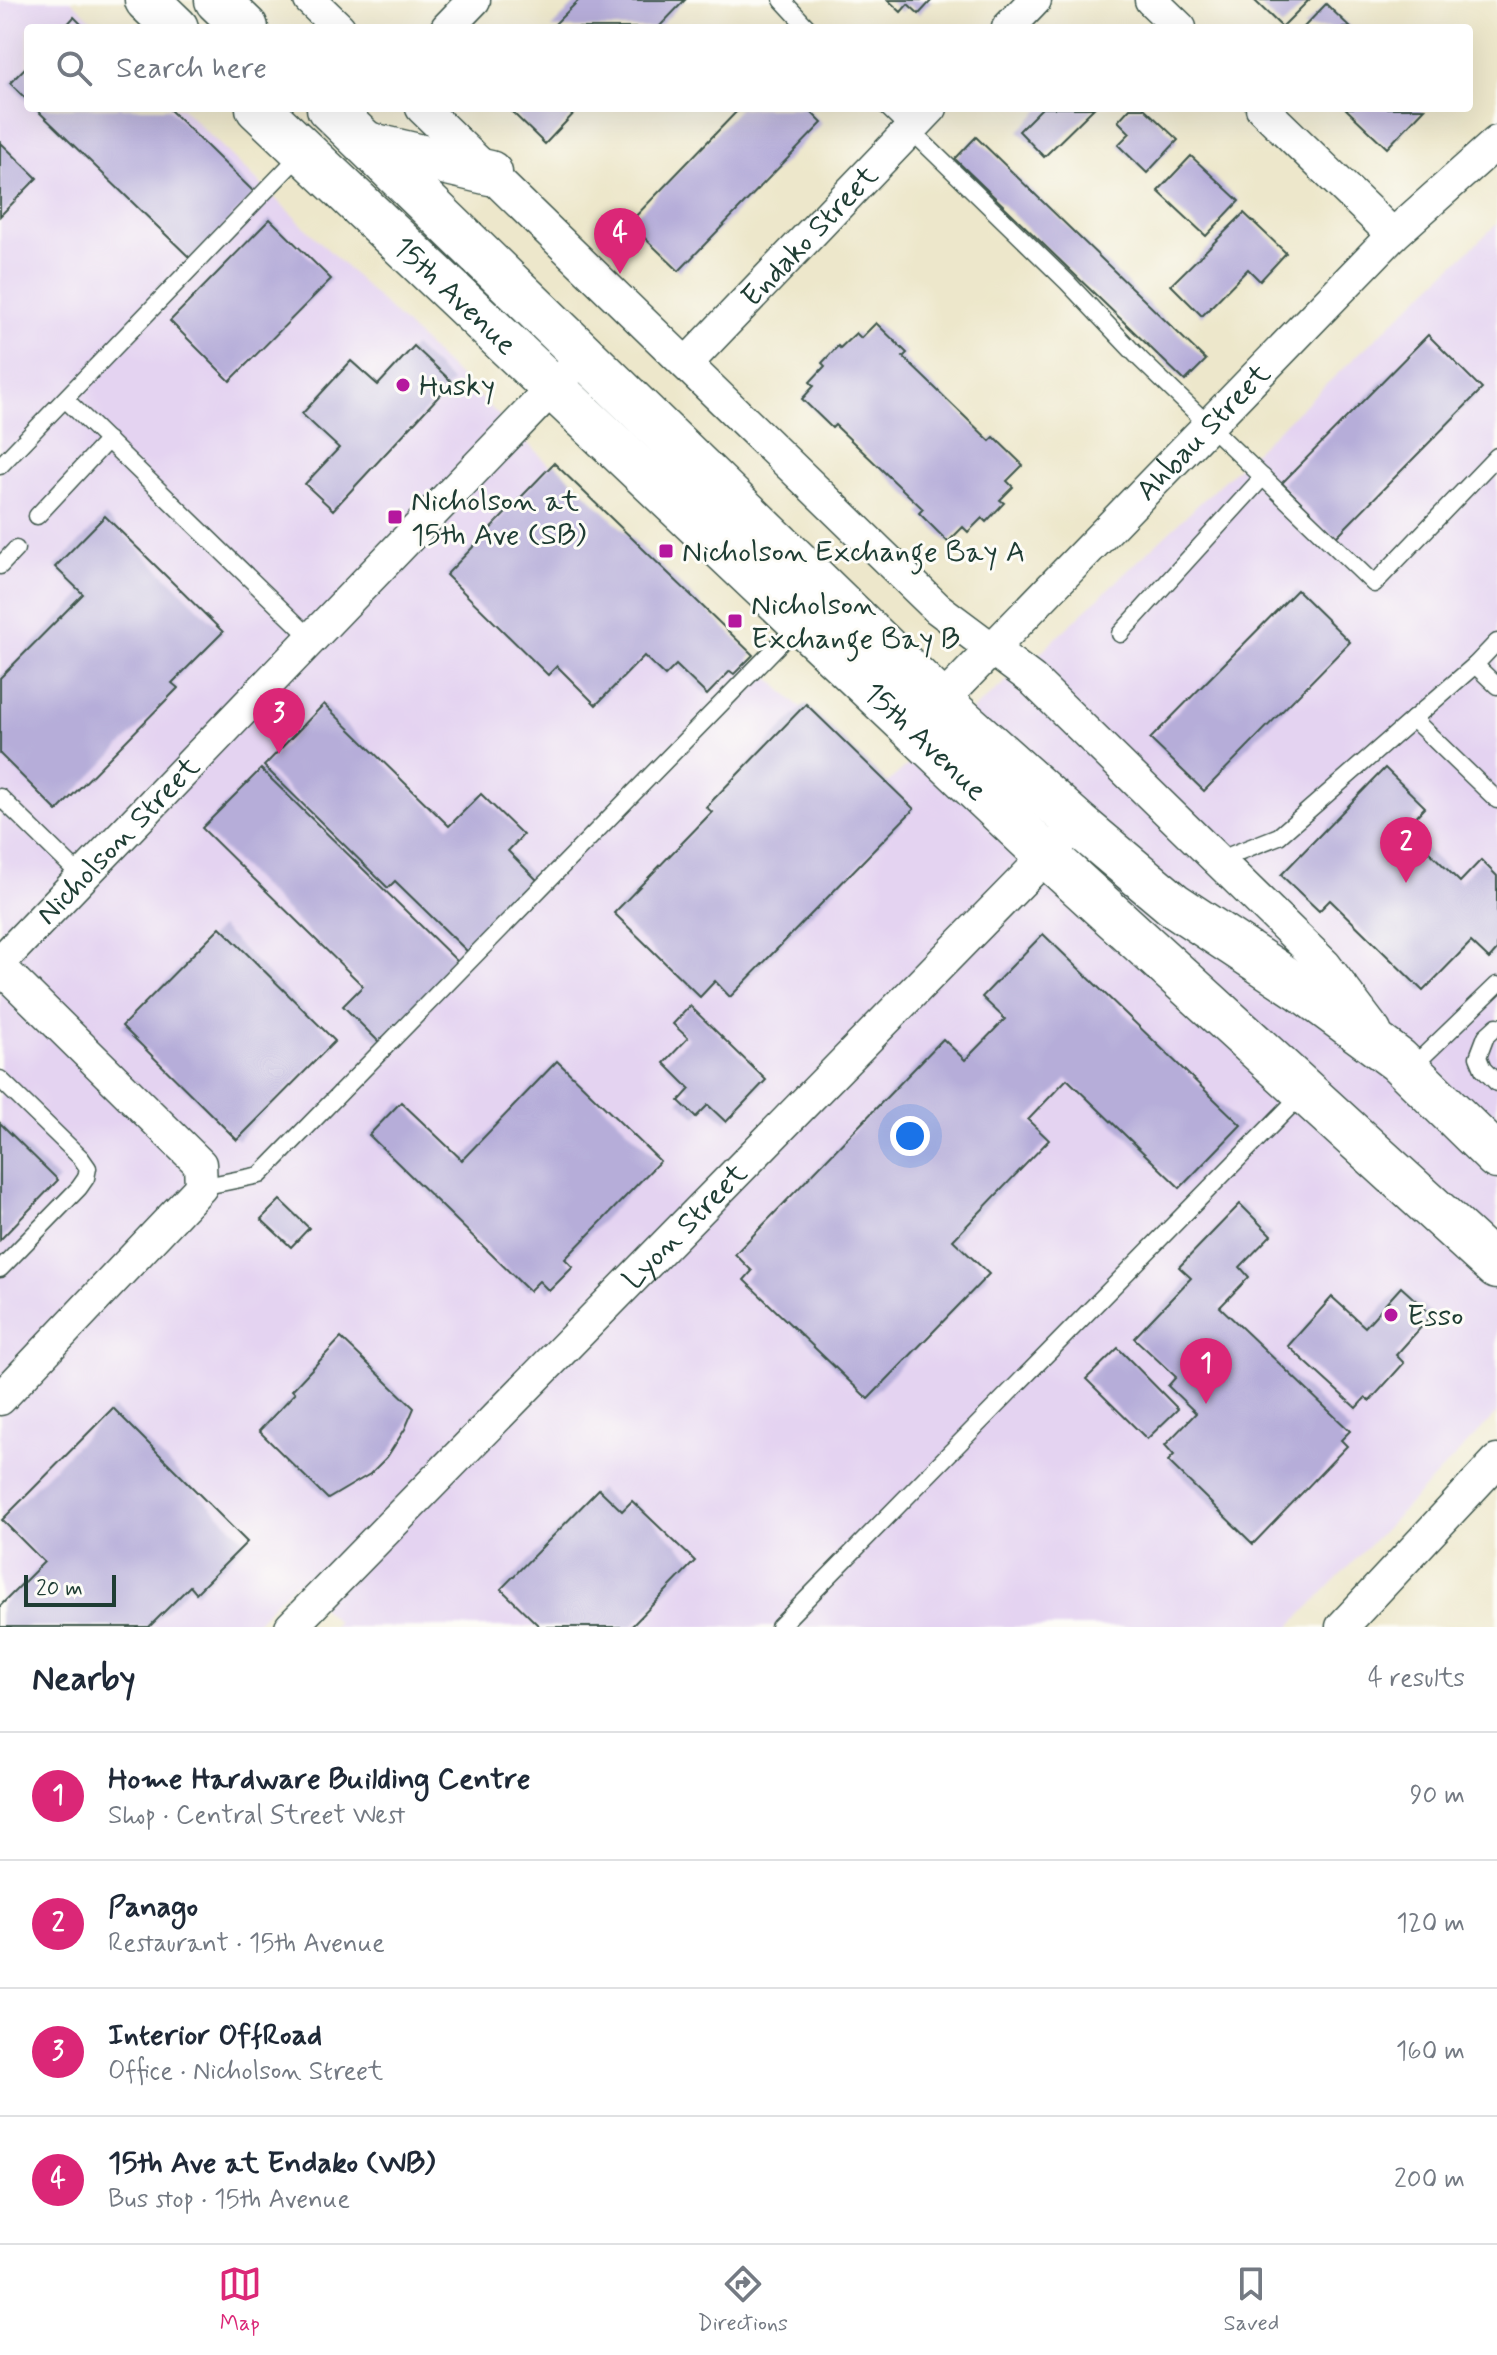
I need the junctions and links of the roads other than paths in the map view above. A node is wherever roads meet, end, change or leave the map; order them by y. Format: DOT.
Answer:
graph roads {
  1 [pos="147,0"];
  2 [pos="217,0"];
  3 [pos="310,0"];
  4 [pos="474,0"];
  5 [pos="782,0"];
  6 [pos="1035,0"];
  7 [pos="1151,0"];
  8 [pos="172,24"];
  9 [pos="242,24"];
  10 [pos="335,24"];
  11 [pos="451,24"];
  12 [pos="804,24"];
  13 [pos="1012,24"];
  14 [pos="1176,24"];
  15 [pos="262,112"];
  16 [pos="333,112"];
  17 [pos="426,112"];
  18 [pos="1266,112"];
  19 [pos="910,115"];
  20 [pos="1497,142"];
  21 [pos="366,144"];
  22 [pos="304,152"];
  23 [pos="490,173"];
  24 [pos="1393,235"];
  25 [pos="583,355"];
  26 [pos="686,364"];
  27 [pos="552,389"];
  28 [pos="65,399"];
  29 [pos="1208,425"];
  30 [pos="108,440"];
  31 [pos="1497,456"];
  32 [pos="0,466"];
  33 [pos="1263,477"];
  34 [pos="37,516"];
  35 [pos="16,549"];
  36 [pos="0,566"];
  37 [pos="800,623"];
  38 [pos="1120,634"];
  39 [pos="311,638"];
  40 [pos="1497,642"];
  41 [pos="991,649"];
  42 [pos="1475,665"];
  43 [pos="1497,686"];
  44 [pos="927,716"];
  45 [pos="1413,719"];
  46 [pos="0,797"];
  47 [pos="1497,800"];
  48 [pos="1079,825"];
  49 [pos="1046,855"];
  50 [pos="1218,860"];
  51 [pos="81,876"];
  52 [pos="1497,985"];
  53 [pos="1497,1026"];
  54 [pos="1403,1065"];
  55 [pos="0,1079"];
  56 [pos="1497,1083"];
  57 [pos="1304,1092"];
  58 [pos="1497,1157"];
  59 [pos="201,1187"];
  60 [pos="1415,1193"];
  61 [pos="1497,1240"];
  62 [pos="1497,1267"];
  63 [pos="0,1269"];
  64 [pos="0,1399"];
  65 [pos="1497,1461"];
  66 [pos="303,1623"];
  67 [pos="779,1627"];
  68 [pos="1342,1627"];
  1 -- 8 [label="main road"];
  2 -- 9 [label="main road"];
  3 -- 10 [label="street"];
  4 -- 11 [label="street"];
  5 -- 12 [label="lane"];
  6 -- 13 [label="street"];
  7 -- 14 [label="street"];
  15 -- 22 [label="main road, 15th Avenue"];
  16 -- 21 [label="main road, 15th Avenue"];
  17 -- 23 [label="street, 15th Avenue"];
  18 -- 24 [label="street"];
  19 -- 26 [label="street, Endako Street"];
  19 -- 29 [label="lane"];
  20 -- 24 [label="street, Ahbau Street"];
  21 -- 23 [label="main road"];
  21 -- 25 [label="main road, 15th Avenue"];
  22 -- 27 [label="main road, 15th Avenue"];
  22 -- 28 [label="lane"];
  23 -- 26 [label="street, 15th Avenue"];
  24 -- 29 [label="street, Ahbau Street"];
  25 -- 27 [label="street, Nicholson Street"];
  25 -- 44 [label="main road, 15th Avenue"];
  26 -- 41 [label="street, 15th Avenue"];
  27 -- 37 [label="main road, 15th Avenue"];
  27 -- 39 [label="street, Nicholson Street"];
  28 -- 30 [label="lane"];
  28 -- 32 [label="lane"];
  29 -- 33 [label="lane"];
  29 -- 41 [label="street, Ahbau Street"];
  30 -- 34 [label="lane"];
  30 -- 39 [label="lane"];
  31 -- 33 [label="lane"];
  33 -- 38 [label="lane"];
  35 -- 36 [label="lane"];
  37 -- 44 [label="main road, 15th Avenue"];
  37 -- 59 [label="lane"];
  39 -- 51 [label="street, Nicholson Street"];
  40 -- 42 [label="lane"];
  41 -- 44 [label="street, Ahbau Street"];
  41 -- 50 [label="street, 15th Avenue"];
  42 -- 43 [label="lane"];
  42 -- 45 [label="lane"];
  44 -- 48 [label="main road, 15th Avenue"];
  44 -- 49 [label="main road, 15th Avenue"];
  45 -- 47 [label="lane"];
  45 -- 50 [label="lane"];
  46 -- 51 [label="lane"];
  48 -- 49 [label="street, Lyon Street"];
  48 -- 54 [label="main road, 15th Avenue"];
  49 -- 57 [label="main road, 15th Avenue"];
  49 -- 66 [label="street, Lyon Street"];
  50 -- 54 [label="street, 15th Avenue"];
  51 -- 59 [label="street, Nicholson Street"];
  52 -- 54 [label="lane"];
  53 -- 56 [label="lane"];
  54 -- 58 [label="main road, 15th Avenue"];
  55 -- 63 [label="lane"];
  57 -- 60 [label="main road, 15th Avenue"];
  57 -- 67 [label="lane"];
  59 -- 64 [label="street"];
  60 -- 61 [label="main road"];
  60 -- 62 [label="main road, 15th Avenue"];
  65 -- 68 [label="street"];
}
